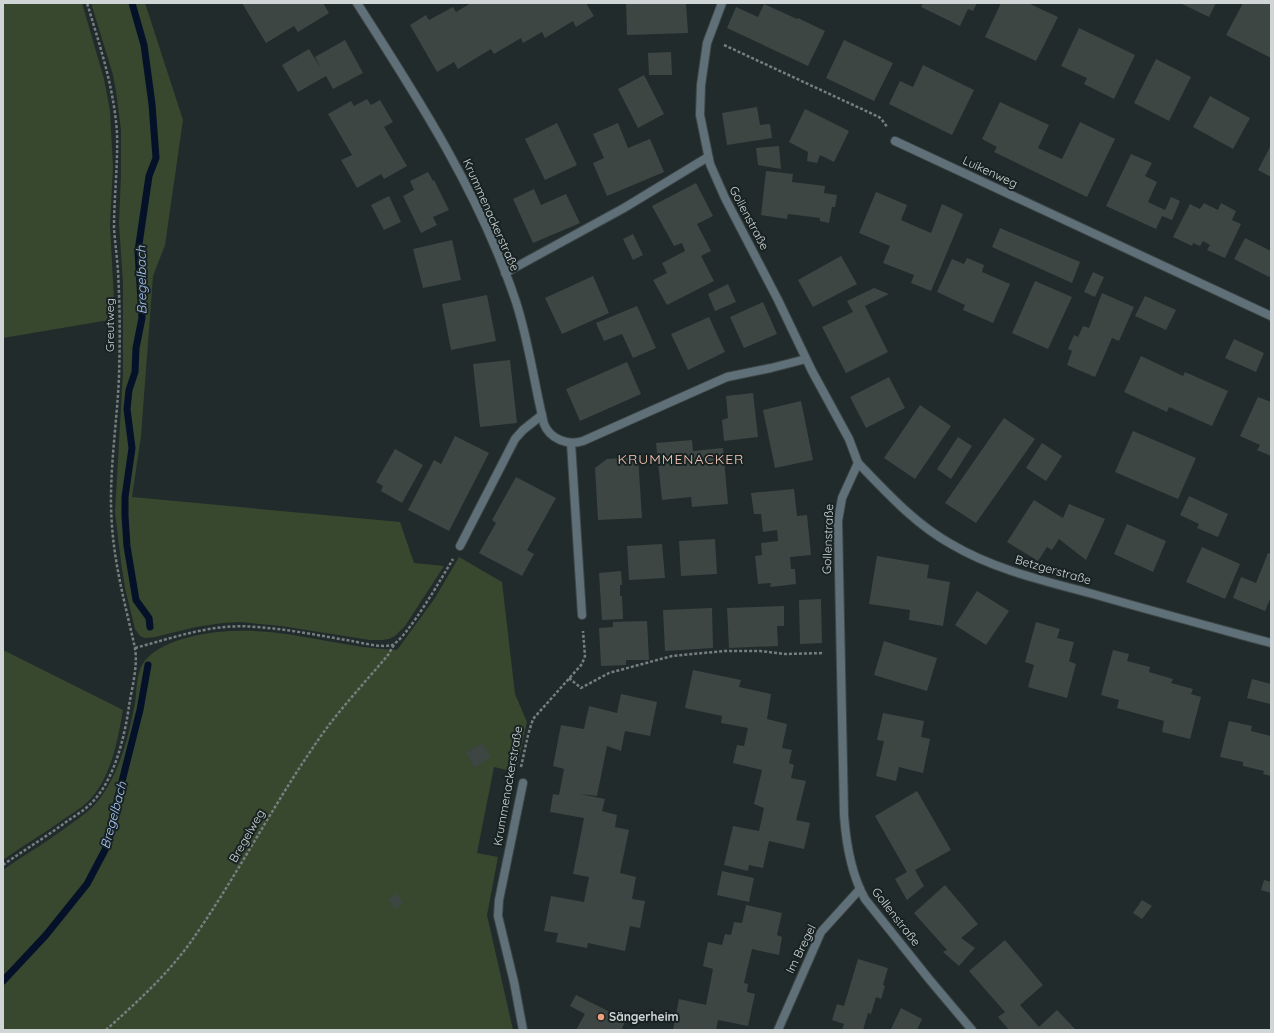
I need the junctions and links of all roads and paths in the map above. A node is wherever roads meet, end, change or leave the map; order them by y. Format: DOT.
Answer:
graph roads {
  1 [pos="87,3"];
  2 [pos="357,3"];
  3 [pos="722,3"];
  4 [pos="709,37"];
  5 [pos="895,141"];
  6 [pos="708,157"];
  7 [pos="505,273"];
  8 [pos="1271,316"];
  9 [pos="806,359"];
  10 [pos="542,415"];
  11 [pos="571,443"];
  12 [pos="858,463"];
  13 [pos="460,546"];
  14 [pos="582,615"];
  15 [pos="395,643"];
  16 [pos="1271,643"];
  17 [pos="135,648"];
  18 [pos="840,652"];
  19 [pos="569,678"];
  20 [pos="524,783"];
  21 [pos="3,865"];
  22 [pos="860,889"];
  23 [pos="106,1030"];
  24 [pos="523,1030"];
  25 [pos="778,1030"];
  26 [pos="972,1030"];
  1 -- 17 [label="path, Greutweg"];
  2 -- 7 [label="street, Krummenackerstraße"];
  3 -- 4 [label="street, Gollenstraße"];
  4 -- 5 [label="path"];
  4 -- 6 [label="street, Gollenstraße"];
  5 -- 8 [label="street, Luikenweg"];
  6 -- 7 [label="street"];
  6 -- 9 [label="street, Gollenstraße"];
  7 -- 10 [label="street, Krummenackerstraße"];
  9 -- 11 [label="street"];
  9 -- 12 [label="street, Gollenstraße"];
  10 -- 11 [label="street, Krummenackerstraße"];
  10 -- 13 [label="street"];
  11 -- 14 [label="street"];
  12 -- 16 [label="street, Betzgerstraße"];
  12 -- 18 [label="street, Gollenstraße"];
  13 -- 15 [label="path, Bregelweg"];
  14 -- 19 [label="path, Krummenackerstraße"];
  15 -- 17 [label="path"];
  15 -- 23 [label="path, Bregelweg"];
  17 -- 21 [label="path, Greutweg"];
  18 -- 19 [label="path"];
  18 -- 22 [label="street, Gollenstraße"];
  19 -- 20 [label="path, Krummenackerstraße"];
  20 -- 24 [label="street, Krummenackerstraße"];
  22 -- 25 [label="street, Im Bregel"];
  22 -- 26 [label="street, Gollenstraße"];
}
